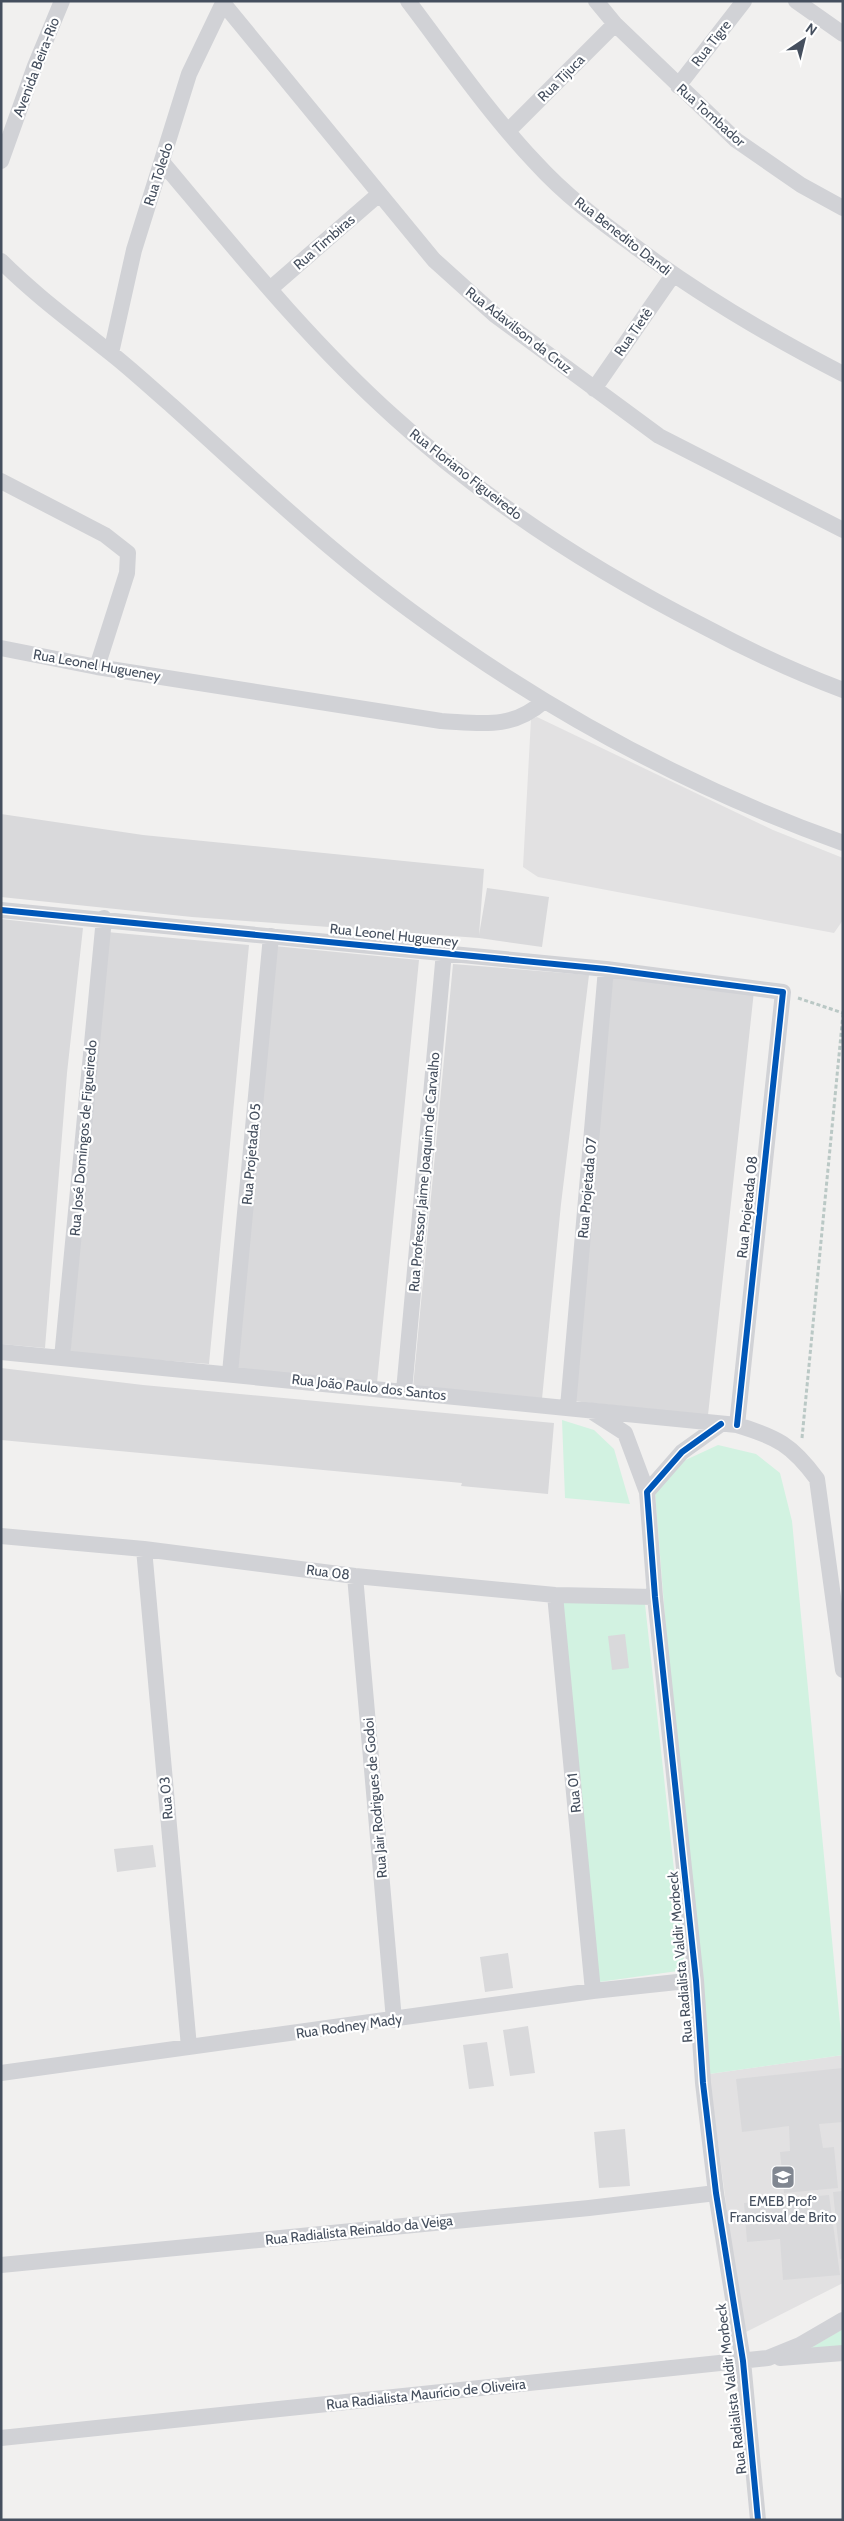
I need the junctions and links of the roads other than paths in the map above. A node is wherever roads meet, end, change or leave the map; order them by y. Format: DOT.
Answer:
graph roads {
  1 [pos="62,1"];
  2 [pos="408,1"];
  3 [pos="596,1"];
  4 [pos="744,1"];
  5 [pos="796,1"];
  6 [pos="224,2"];
  7 [pos="615,24"];
  8 [pos="843,34"];
  9 [pos="678,86"];
  10 [pos="508,131"];
  11 [pos="1,161"];
  12 [pos="162,162"];
  13 [pos="378,195"];
  14 [pos="843,208"];
  15 [pos="1,261"];
  16 [pos="673,275"];
  17 [pos="270,289"];
  18 [pos="111,353"];
  19 [pos="843,374"];
  20 [pos="594,389"];
  21 [pos="1,481"];
  22 [pos="843,530"];
  23 [pos="1,648"];
  24 [pos="97,667"];
  25 [pos="843,690"];
  26 [pos="543,702"];
  27 [pos="843,843"];
  28 [pos="1,910"];
  29 [pos="104,918"];
  30 [pos="271,936"];
  31 [pos="444,952"];
  32 [pos="606,969"];
  33 [pos="783,992"];
  34 [pos="1,1352"];
  35 [pos="62,1358"];
  36 [pos="230,1373"];
  37 [pos="404,1391"];
  38 [pos="568,1407"];
  39 [pos="585,1409"];
  40 [pos="729,1424"];
  41 [pos="647,1492"];
  42 [pos="1,1536"];
  43 [pos="144,1548"];
  44 [pos="355,1576"];
  45 [pos="555,1595"];
  46 [pos="655,1597"];
  47 [pos="843,1670"];
  48 [pos="696,1980"];
  49 [pos="593,1991"];
  50 [pos="394,2020"];
  51 [pos="189,2047"];
  52 [pos="1,2073"];
  53 [pos="716,2193"];
  54 [pos="1,2265"];
  55 [pos="843,2320"];
  56 [pos="843,2353"];
  57 [pos="768,2358"];
  58 [pos="743,2361"];
  59 [pos="1,2438"];
  60 [pos="758,2520"];
  1 -- 11 [label="street, Avenida Beira-Rio"];
  2 -- 10 [label="street, Rua Benedito Dandi"];
  3 -- 7 [label="street, Rua Tombador"];
  4 -- 9 [label="street, Rua Tigre"];
  5 -- 8 [label="street"];
  6 -- 12 [label="street, Rua Toledo"];
  6 -- 13 [label="street, Rua Adavilson da Cruz"];
  7 -- 9 [label="street, Rua Tombador"];
  7 -- 10 [label="street, Rua Tijuca"];
  9 -- 14 [label="street, Rua Tombador"];
  10 -- 16 [label="street, Rua Benedito Dandi"];
  12 -- 17 [label="street, Rua Floriano Figueiredo"];
  12 -- 18 [label="street, Rua Toledo"];
  13 -- 17 [label="street, Rua Timbiras"];
  13 -- 20 [label="street, Rua Adavilson da Cruz"];
  15 -- 18 [label="street"];
  16 -- 19 [label="street, Rua Benedito Dandi"];
  16 -- 20 [label="street, Rua Tietê"];
  17 -- 25 [label="street, Rua Floriano Figueiredo"];
  18 -- 26 [label="street"];
  20 -- 22 [label="street, Rua Adavilson da Cruz"];
  21 -- 24 [label="street"];
  23 -- 24 [label="street, Rua Leonel Hugueney"];
  24 -- 26 [label="street, Rua Leonel Hugueney"];
  26 -- 27 [label="street"];
  28 -- 29 [label="street, Rua Leonel Hugueney"];
  29 -- 30 [label="street, Rua Leonel Hugueney"];
  29 -- 35 [label="street, Rua José Domingos de Figueiredo"];
  30 -- 31 [label="street, Rua Leonel Hugueney"];
  30 -- 36 [label="street, Rua Projetada 05"];
  31 -- 32 [label="street, Rua Leonel Hugueney"];
  31 -- 37 [label="street, Rua Professor Jaime Joaquim de Carvalho"];
  32 -- 33 [label="street, Rua Leonel Hugueney"];
  32 -- 38 [label="street, Rua Projetada 07"];
  33 -- 40 [label="street, Rua Projetada 08"];
  34 -- 35 [label="street, Rua João Paulo dos Santos"];
  35 -- 36 [label="street, Rua João Paulo dos Santos"];
  36 -- 37 [label="street, Rua João Paulo dos Santos"];
  37 -- 38 [label="street, Rua João Paulo dos Santos"];
  38 -- 39 [label="street, Rua João Paulo dos Santos"];
  39 -- 40 [label="street, Rua João Paulo dos Santos"];
  39 -- 41 [label="street"];
  40 -- 41 [label="street"];
  40 -- 47 [label="street, Rua João Paulo dos Santos"];
  41 -- 46 [label="street, Rua Radialista Valdir Morbeck"];
  42 -- 43 [label="street, Rua 08"];
  43 -- 44 [label="street, Rua 08"];
  43 -- 51 [label="street, Rua 03"];
  44 -- 45 [label="street, Rua 08"];
  44 -- 50 [label="street, Rua Jair Rodrigues de Godoi"];
  45 -- 46 [label="street, Rua 08"];
  45 -- 49 [label="street, Rua 01"];
  46 -- 48 [label="street, Rua Radialista Valdir Morbeck"];
  48 -- 49 [label="street, Rua Rodney Mady"];
  48 -- 53 [label="street, Rua Radialista Valdir Morbeck"];
  49 -- 50 [label="street, Rua Rodney Mady"];
  50 -- 51 [label="street, Rua Rodney Mady"];
  51 -- 52 [label="street, Rua Rodney Mady"];
  53 -- 54 [label="street, Rua Radialista Reinaldo da Veiga"];
  53 -- 58 [label="street, Rua Radialista Valdir Morbeck"];
  55 -- 57 [label="street, Rua Radialista Maurício de Oliveira"];
  56 -- 57 [label="street"];
  57 -- 58 [label="street, Rua Radialista Maurício de Oliveira"];
  58 -- 59 [label="street, Rua Radialista Maurício de Oliveira"];
  58 -- 60 [label="street, Rua Radialista Valdir Morbeck"];
}
